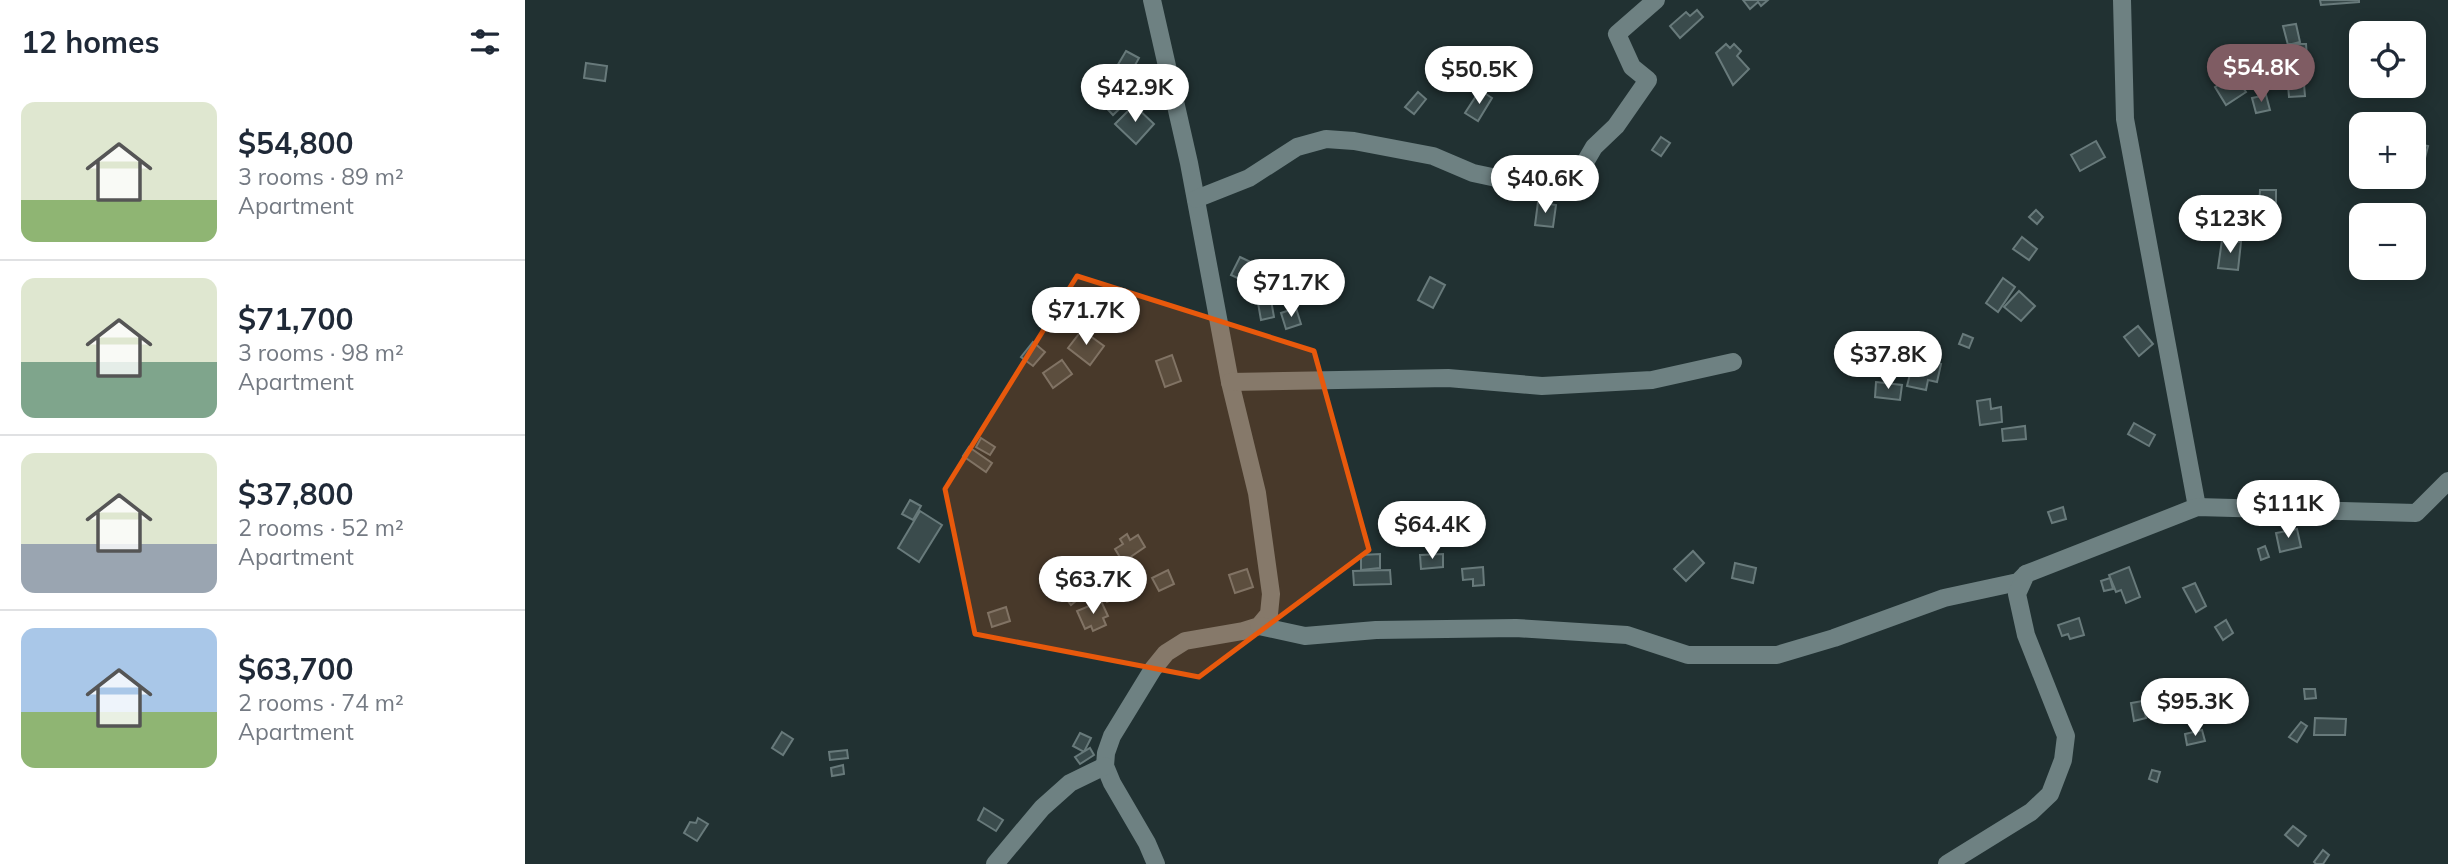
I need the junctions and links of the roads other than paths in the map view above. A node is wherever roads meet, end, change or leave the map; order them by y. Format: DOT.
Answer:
graph roads {
  1 [pos="1152,0"];
  2 [pos="1656,0"];
  3 [pos="2122,0"];
  4 [pos="1196,199"];
  5 [pos="1733,362"];
  6 [pos="1230,382"];
  7 [pos="2448,481"];
  8 [pos="2197,508"];
  9 [pos="2026,575"];
  10 [pos="1259,626"];
  11 [pos="1105,765"];
  12 [pos="995,864"];
  13 [pos="1156,864"];
  14 [pos="1947,864"];
  1 -- 4 [label="street"];
  2 -- 4 [label="street"];
  3 -- 8 [label="street"];
  4 -- 6 [label="street"];
  5 -- 6 [label="street"];
  6 -- 10 [label="street"];
  7 -- 8 [label="street"];
  8 -- 9 [label="street"];
  9 -- 10 [label="street"];
  9 -- 14 [label="street"];
  10 -- 11 [label="street"];
  11 -- 12 [label="street"];
  11 -- 13 [label="street"];
}
